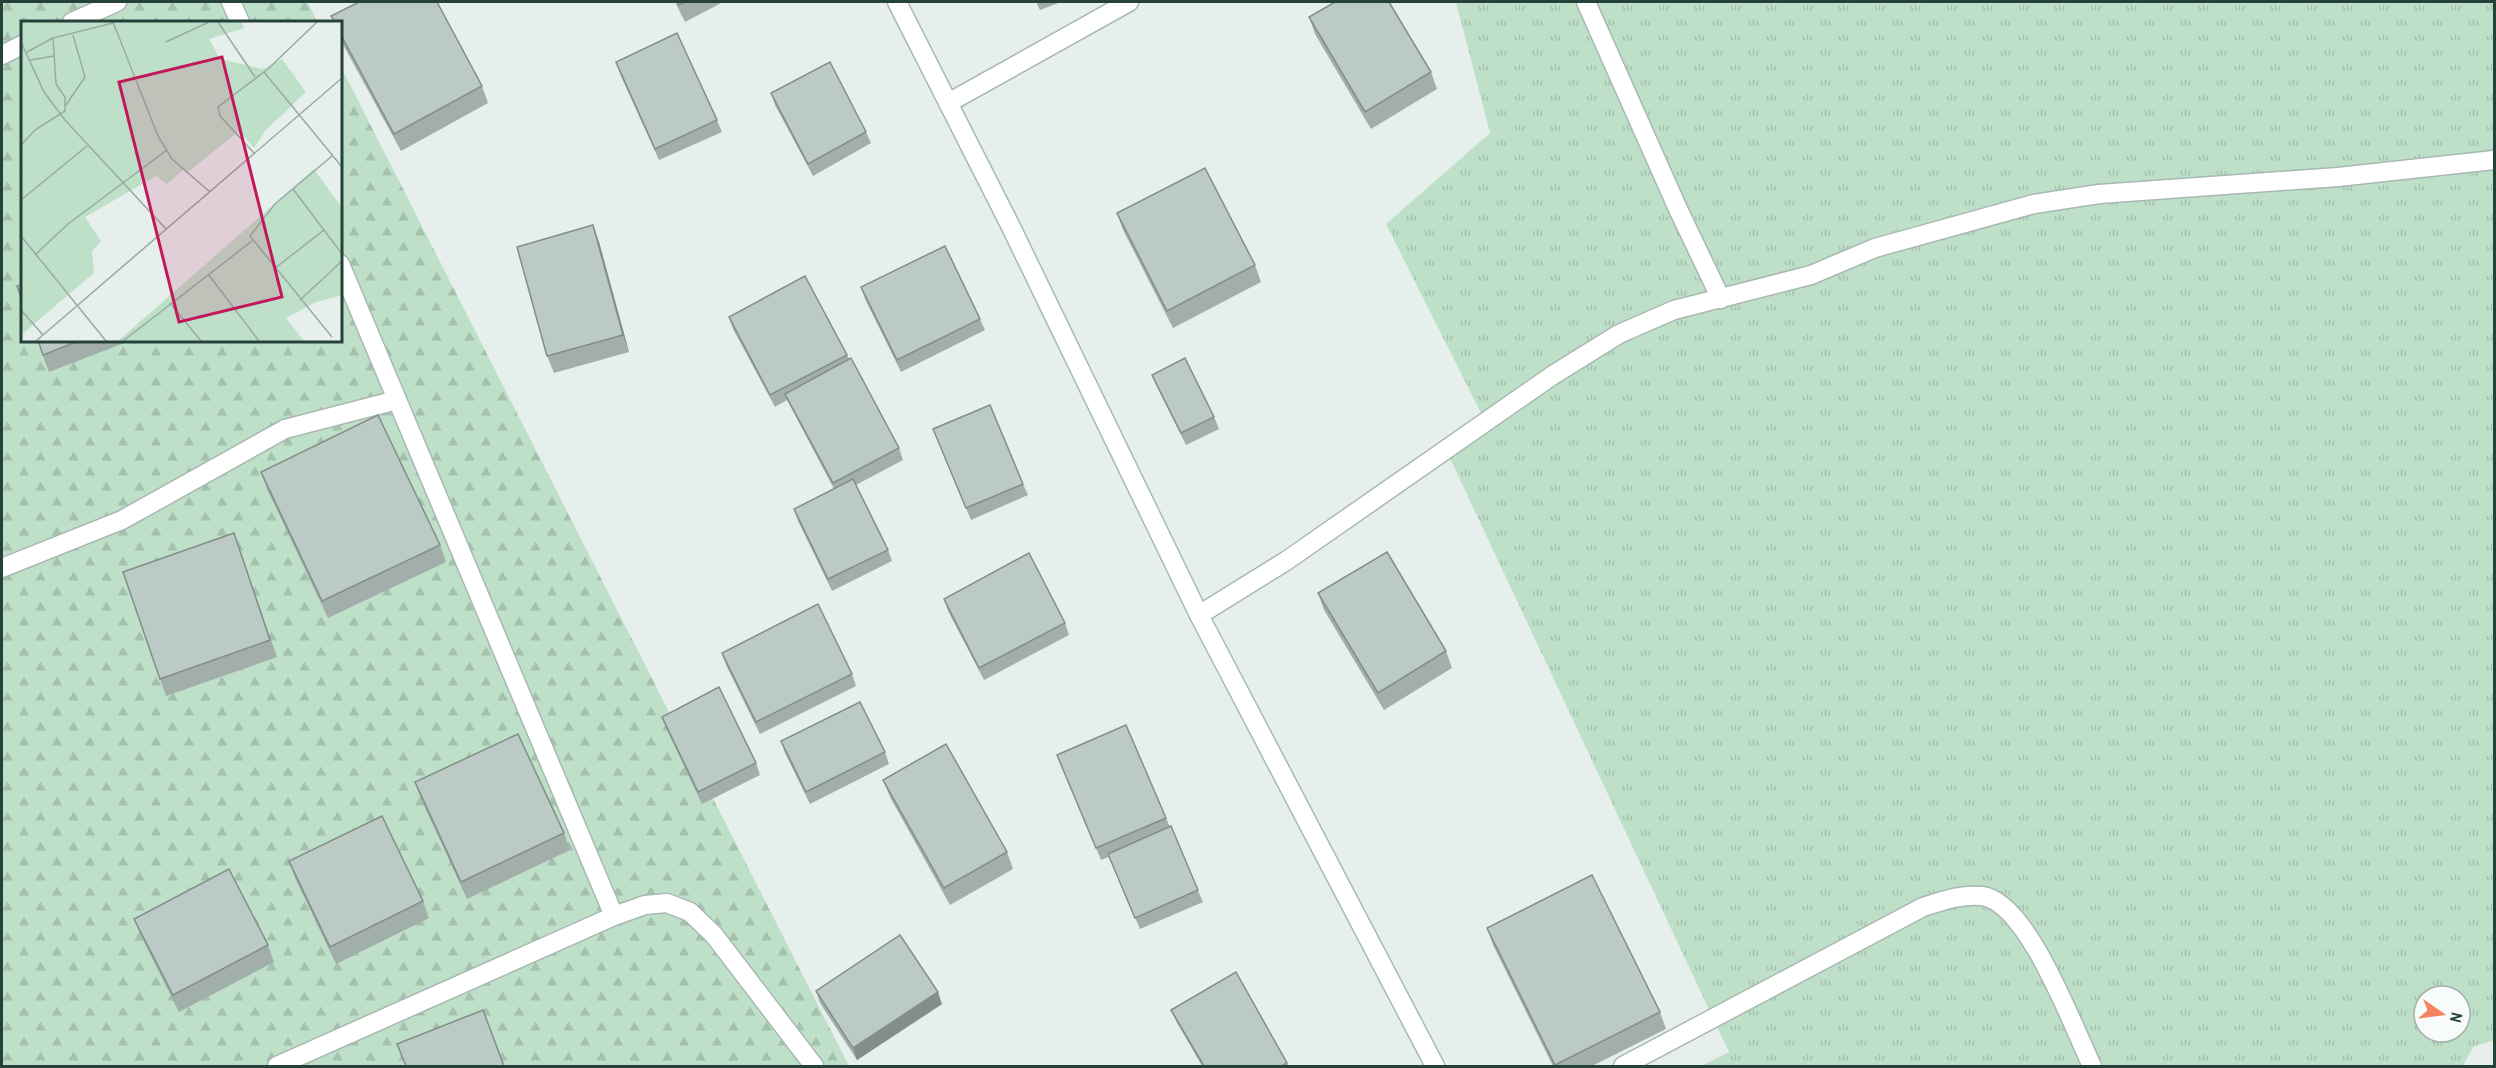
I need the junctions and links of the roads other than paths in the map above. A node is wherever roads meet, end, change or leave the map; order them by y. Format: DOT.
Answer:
graph roads {
  1 [pos="117,2"];
  2 [pos="231,2"];
  3 [pos="897,2"];
  4 [pos="1129,2"];
  5 [pos="1586,2"];
  6 [pos="74,21"];
  7 [pos="240,21"];
  8 [pos="21,46"];
  9 [pos="2,55"];
  10 [pos="948,103"];
  11 [pos="2494,160"];
  12 [pos="342,269"];
  13 [pos="1721,299"];
  14 [pos="398,400"];
  15 [pos="2,568"];
  16 [pos="1199,615"];
  17 [pos="614,916"];
  18 [pos="287,1064"];
  19 [pos="814,1066"];
  20 [pos="1435,1066"];
  21 [pos="1623,1066"];
  22 [pos="2092,1066"];
  1 -- 6 [label="street"];
  2 -- 7 [label="street"];
  3 -- 10 [label="street"];
  4 -- 10 [label="street"];
  5 -- 13 [label="street"];
  8 -- 9 [label="street"];
  10 -- 16 [label="street"];
  11 -- 13 [label="street"];
  12 -- 14 [label="street"];
  13 -- 16 [label="street"];
  14 -- 15 [label="street"];
  14 -- 17 [label="street"];
  16 -- 20 [label="street"];
  17 -- 18 [label="street"];
  17 -- 19 [label="street"];
  21 -- 22 [label="street"];
}
